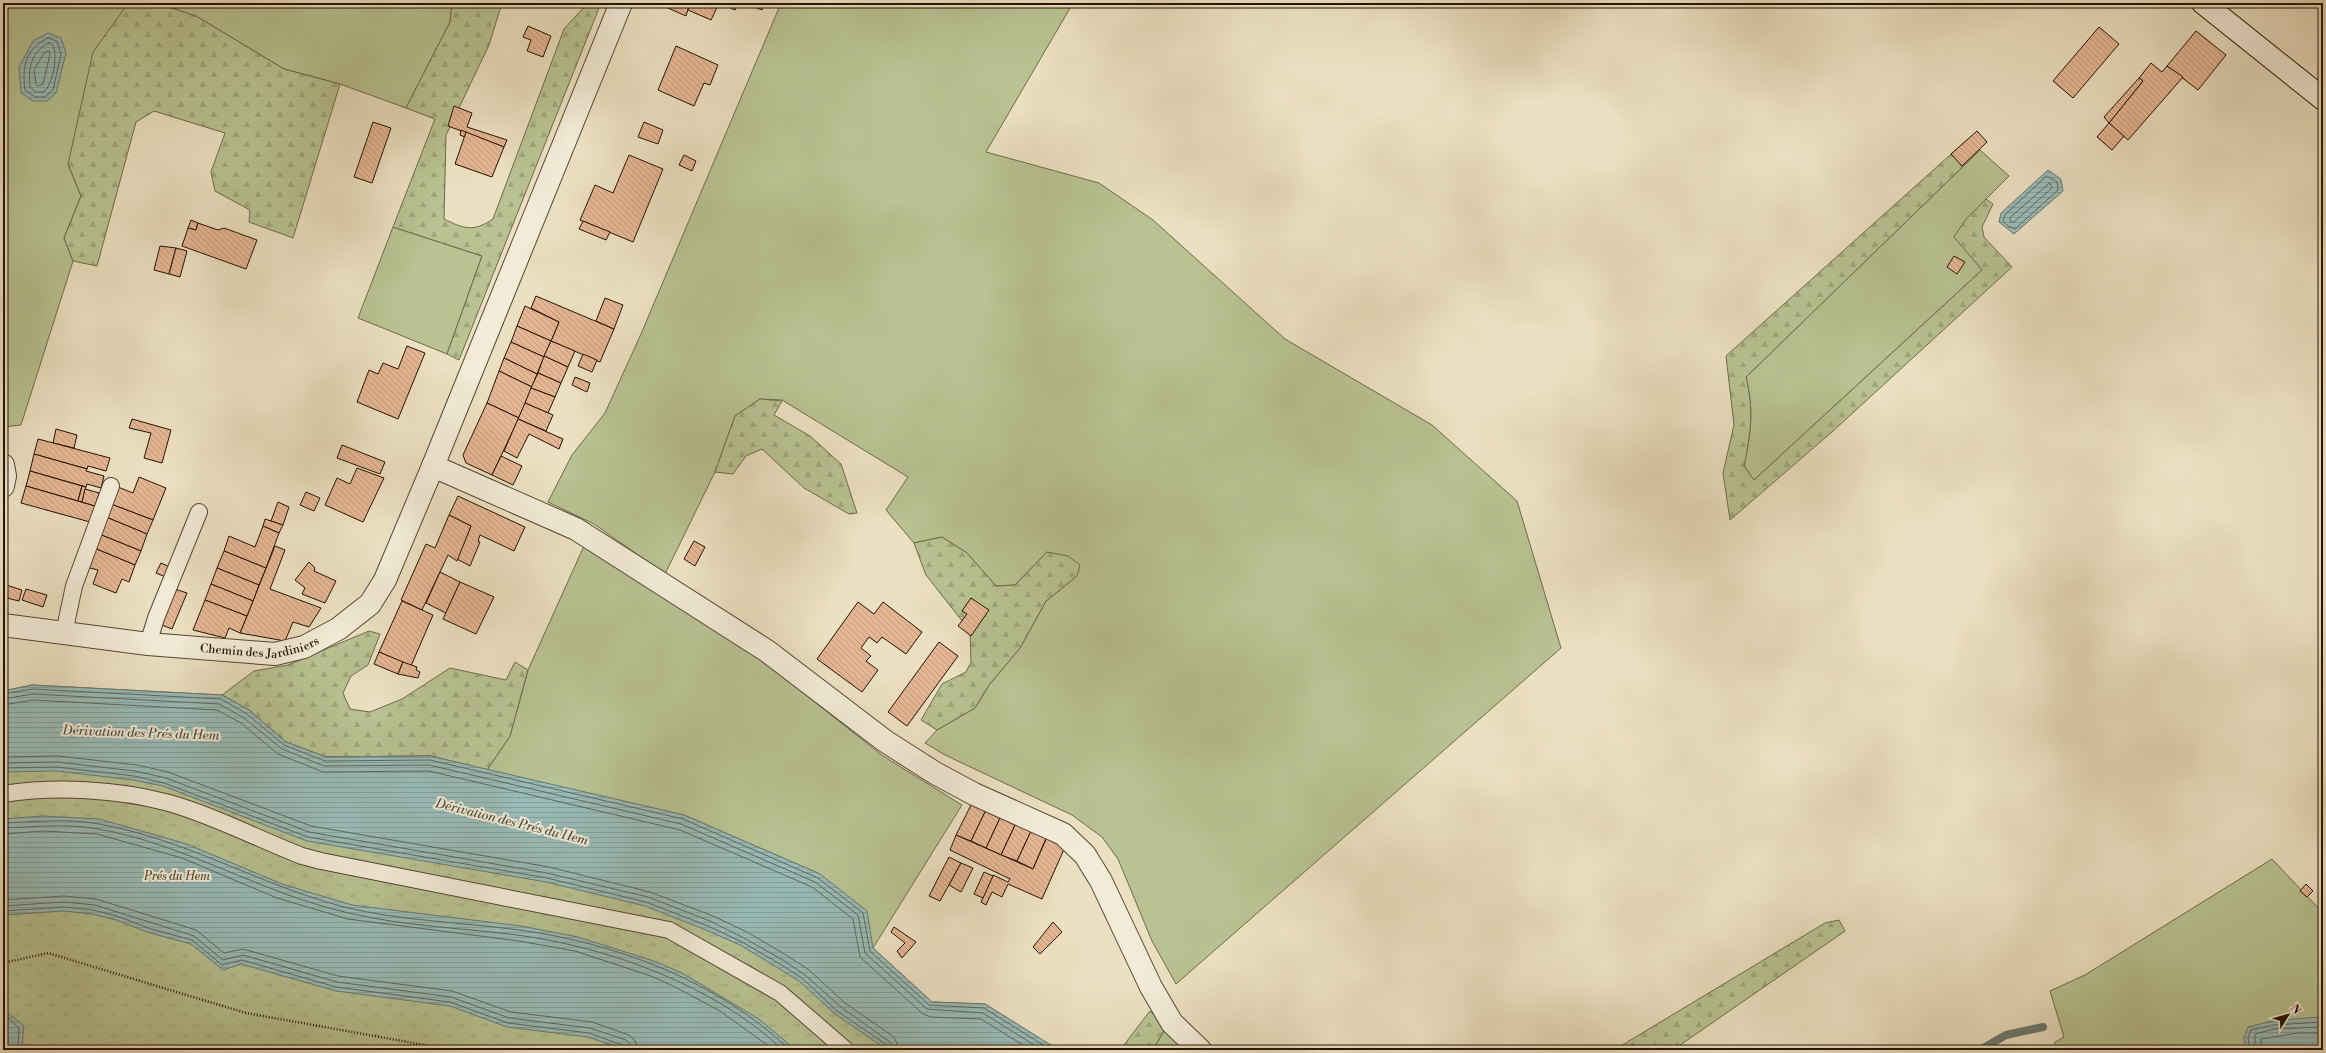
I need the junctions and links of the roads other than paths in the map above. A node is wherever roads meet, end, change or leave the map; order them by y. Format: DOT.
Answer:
graph roads {
  1 [pos="621,3"];
  2 [pos="2203,3"];
  3 [pos="2323,99"];
  4 [pos="3,465"];
  5 [pos="433,466"];
  6 [pos="3,486"];
  7 [pos="111,486"];
  8 [pos="199,512"];
  9 [pos="3,625"];
  10 [pos="64,633"];
  11 [pos="148,644"];
  12 [pos="3,794"];
  13 [pos="846,1050"];
  14 [pos="1200,1050"];
  1 -- 5 [label="street, Chemin des Jardiniers"];
  2 -- 3 [label="street"];
  4 -- 6 [label="street"];
  5 -- 11 [label="street, Chemin des Jardiniers"];
  5 -- 14 [label="street"];
  7 -- 10 [label="lane"];
  8 -- 11 [label="lane"];
  9 -- 10 [label="street, Chemin des Jardiniers"];
  10 -- 11 [label="street, Chemin des Jardiniers"];
  12 -- 13 [label="lane"];
}
